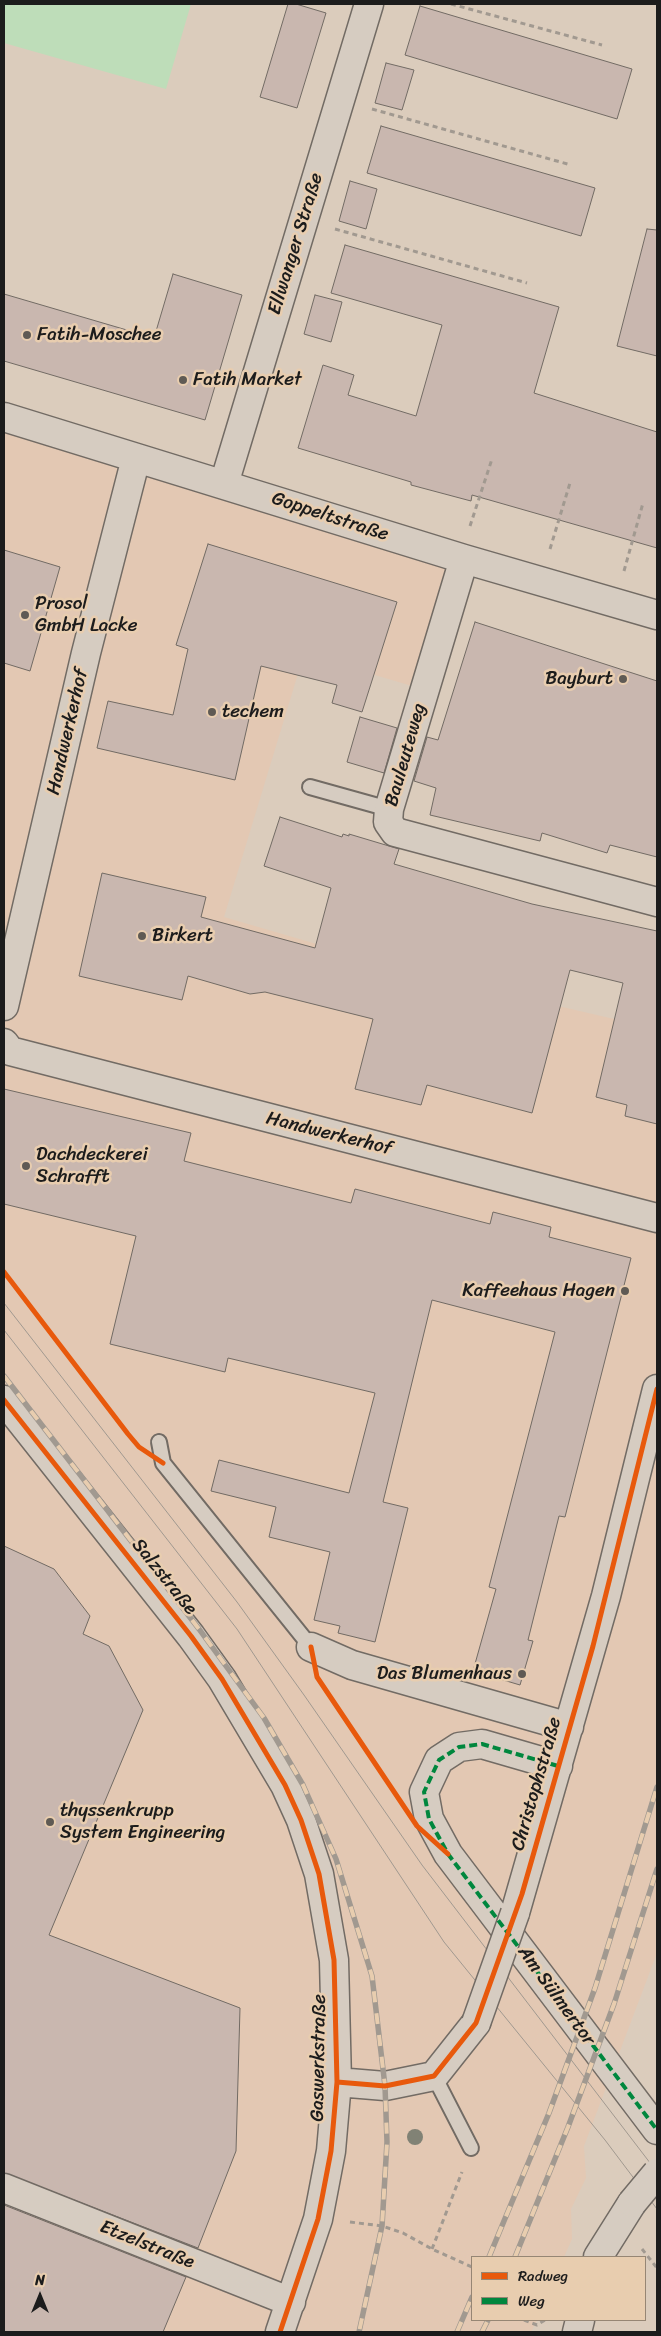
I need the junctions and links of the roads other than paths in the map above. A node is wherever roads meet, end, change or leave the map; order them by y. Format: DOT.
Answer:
graph roads {
  1 [pos="369,4"];
  2 [pos="4,417"];
  3 [pos="136,458"];
  4 [pos="224,484"];
  5 [pos="462,558"];
  6 [pos="657,615"];
  7 [pos="310,787"];
  8 [pos="389,809"];
  9 [pos="657,902"];
  10 [pos="4,1006"];
  11 [pos="4,1043"];
  12 [pos="657,1218"];
  13 [pos="657,1389"];
  14 [pos="4,1400"];
  15 [pos="159,1442"];
  16 [pos="311,1647"];
  17 [pos="569,1727"];
  18 [pos="558,1766"];
  19 [pos="285,1785"];
  20 [pos="434,2076"];
  21 [pos="337,2082"];
  22 [pos="657,2130"];
  23 [pos="471,2148"];
  24 [pos="657,2173"];
  25 [pos="4,2188"];
  26 [pos="599,2256"];
  27 [pos="291,2302"];
  28 [pos="280,2332"];
  1 -- 4 [label="street, Ellwanger Straße"];
  2 -- 3 [label="street, Goppeltstraße"];
  3 -- 4 [label="street, Goppeltstraße"];
  3 -- 10 [label="street, Handwerkerhof"];
  4 -- 5 [label="street, Goppeltstraße"];
  5 -- 6 [label="street, Goppeltstraße"];
  5 -- 8 [label="street, Bauleuteweg"];
  7 -- 8 [label="lane"];
  8 -- 9 [label="street, Bauleuteweg"];
  11 -- 12 [label="street, Handwerkerhof"];
  13 -- 17 [label="street, Christophstraße"];
  14 -- 19 [label="street, Salzstraße"];
  15 -- 16 [label="lane"];
  16 -- 17 [label="street"];
  17 -- 18 [label="street, Christophstraße"];
  18 -- 20 [label="street, Christophstraße, bridge"];
  18 -- 22 [label="street, Am Sülmertor"];
  19 -- 21 [label="street, Gaswerkstraße"];
  20 -- 21 [label="street"];
  20 -- 23 [label="lane"];
  21 -- 27 [label="street, Gaswerkstraße"];
  24 -- 26 [label="street, bridge"];
  25 -- 27 [label="street, Etzelstraße"];
  27 -- 28 [label="street, Gaswerkstraße"];
}
